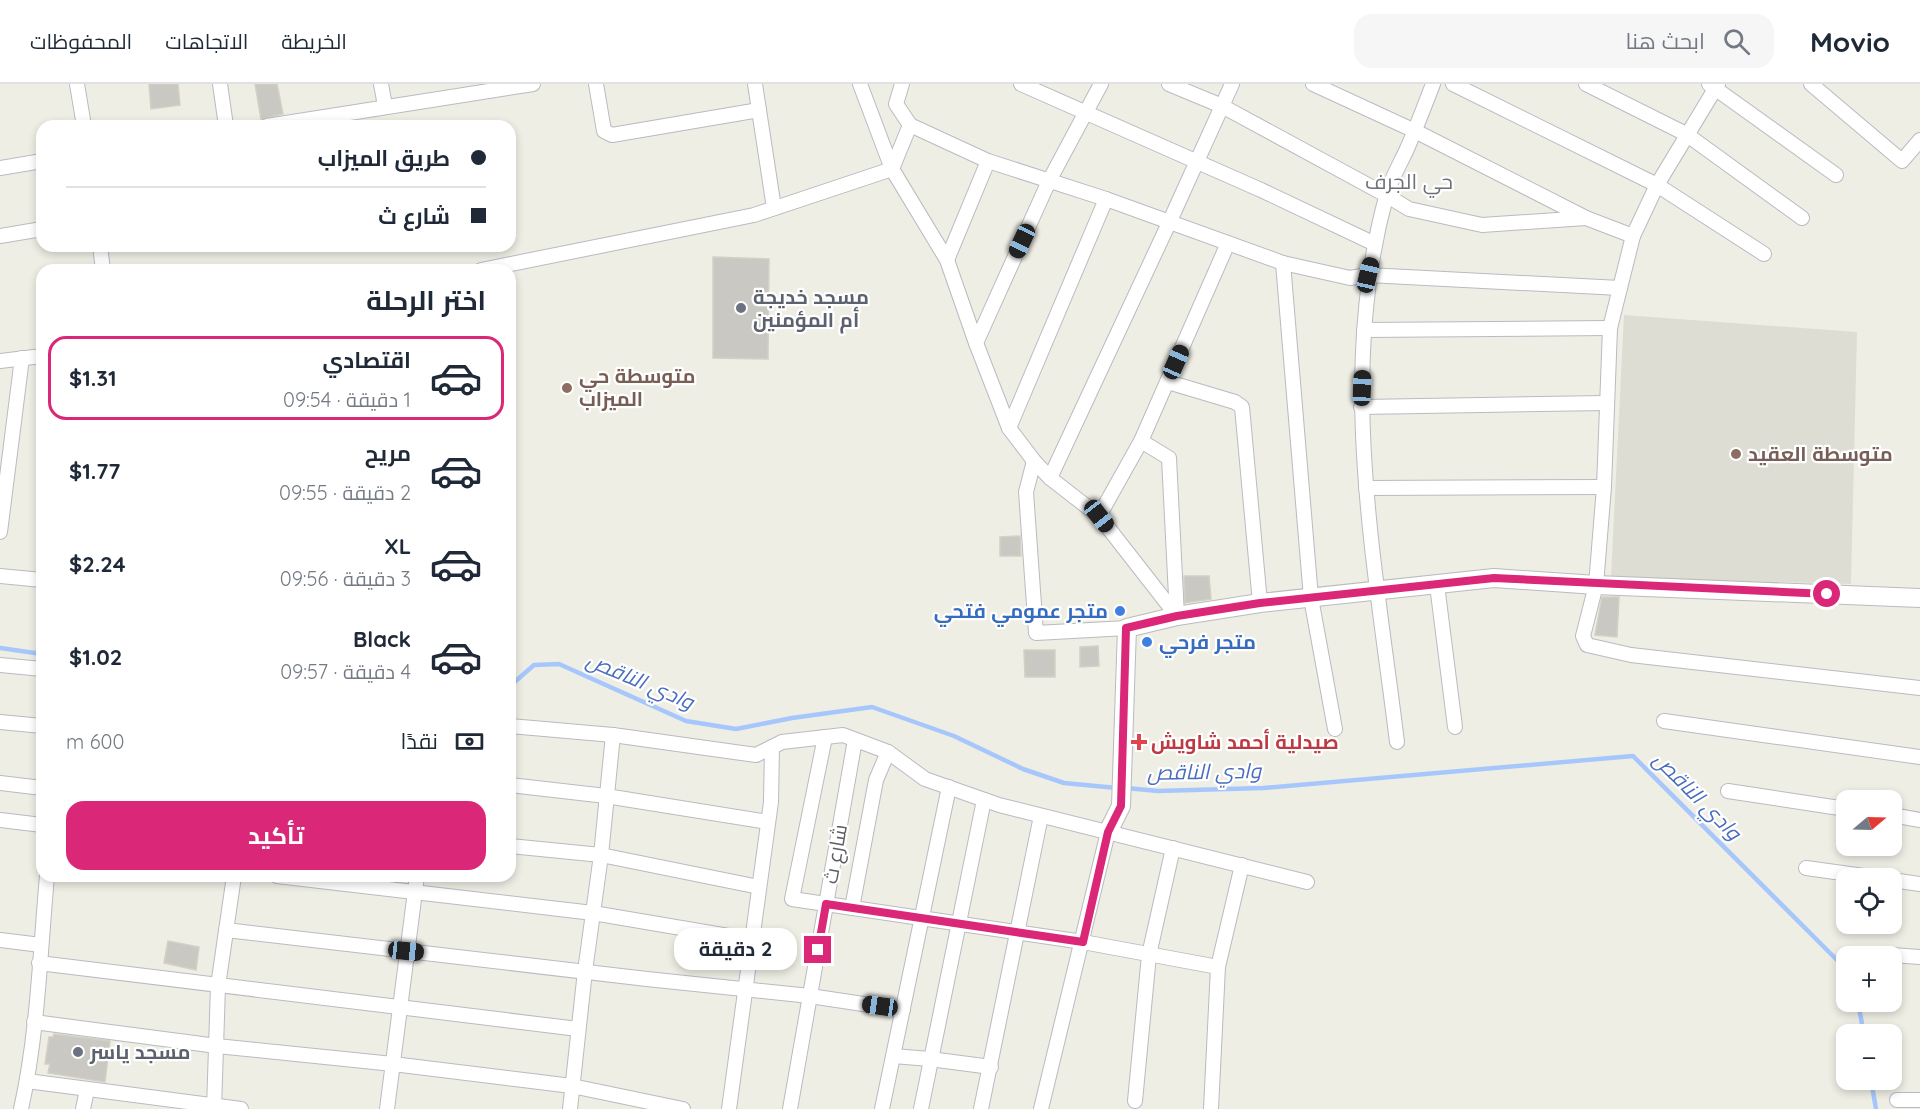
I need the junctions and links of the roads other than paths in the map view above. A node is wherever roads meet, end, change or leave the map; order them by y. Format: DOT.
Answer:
graph roads {
  1 [pos="77,84"];
  2 [pos="220,84"];
  3 [pos="381,84"];
  4 [pos="533,84"];
  5 [pos="597,84"];
  6 [pos="754,84"];
  7 [pos="860,84"];
  8 [pos="902,84"];
  9 [pos="1021,84"];
  10 [pos="1101,84"];
  11 [pos="1169,84"];
  12 [pos="1232,84"];
  13 [pos="1313,84"];
  14 [pos="1433,84"];
  15 [pos="1453,84"];
  16 [pos="1586,84"];
  17 [pos="1811,84"];
  18 [pos="1714,85"];
  19 [pos="479,88"];
  20 [pos="385,106"];
  21 [pos="1222,106"];
  22 [pos="759,110"];
  23 [pos="1085,112"];
  24 [pos="83,120"];
  25 [pos="225,120"];
  26 [pos="302,120"];
  27 [pos="910,125"];
  28 [pos="1415,131"];
  29 [pos="1686,134"];
  30 [pos="1920,140"];
  31 [pos="988,161"];
  32 [pos="36,162"];
  33 [pos="1197,162"];
  34 [pos="0,168"];
  35 [pos="892,169"];
  36 [pos="1836,175"];
  37 [pos="1049,180"];
  38 [pos="1658,185"];
  39 [pos="1386,195"];
  40 [pos="1106,199"];
  41 [pos="774,208"];
  42 [pos="1586,218"];
  43 [pos="1802,218"];
  44 [pos="1170,223"];
  45 [pos="36,230"];
  46 [pos="0,236"];
  47 [pos="1633,236"];
  48 [pos="1228,243"];
  49 [pos="1375,244"];
  50 [pos="1764,254"];
  51 [pos="947,260"];
  52 [pos="1283,263"];
  53 [pos="511,264"];
  54 [pos="1368,275"];
  55 [pos="1620,288"];
  56 [pos="1610,328"];
  57 [pos="1364,330"];
  58 [pos="976,343"];
  59 [pos="36,357"];
  60 [pos="22,358"];
  61 [pos="0,361"];
  62 [pos="1168,382"];
  63 [pos="1606,403"];
  64 [pos="1361,407"];
  65 [pos="1009,428"];
  66 [pos="1141,441"];
  67 [pos="1034,461"];
  68 [pos="1050,478"];
  69 [pos="1604,487"];
  70 [pos="1366,488"];
  71 [pos="1099,516"];
  72 [pos="0,532"];
  73 [pos="0,576"];
  74 [pos="36,579"];
  75 [pos="1437,585"];
  76 [pos="1596,585"];
  77 [pos="1378,591"];
  78 [pos="1311,598"];
  79 [pos="1920,598"];
  80 [pos="1260,603"];
  81 [pos="1177,616"];
  82 [pos="1126,628"];
  83 [pos="0,665"];
  84 [pos="36,668"];
  85 [pos="1920,688"];
  86 [pos="1665,721"];
  87 [pos="0,722"];
  88 [pos="36,725"];
  89 [pos="516,727"];
  90 [pos="1455,727"];
  91 [pos="1335,729"];
  92 [pos="613,735"];
  93 [pos="825,737"];
  94 [pos="855,740"];
  95 [pos="1396,742"];
  96 [pos="772,747"];
  97 [pos="888,752"];
  98 [pos="1920,757"];
  99 [pos="0,783"];
  100 [pos="516,786"];
  101 [pos="36,787"];
  102 [pos="949,787"];
  103 [pos="1728,791"];
  104 [pos="606,796"];
  105 [pos="984,800"];
  106 [pos="1836,807"];
  107 [pos="1041,816"];
  108 [pos="1902,817"];
  109 [pos="0,820"];
  110 [pos="1920,820"];
  111 [pos="768,822"];
  112 [pos="36,824"];
  113 [pos="1108,832"];
  114 [pos="516,847"];
  115 [pos="1173,849"];
  116 [pos="601,855"];
  117 [pos="1242,866"];
  118 [pos="1806,868"];
  119 [pos="1836,872"];
  120 [pos="1902,881"];
  121 [pos="46,882"];
  122 [pos="233,882"];
  123 [pos="329,882"];
  124 [pos="416,882"];
  125 [pos="1307,882"];
  126 [pos="1920,884"];
  127 [pos="759,887"];
  128 [pos="415,892"];
  129 [pos="826,904"];
  130 [pos="852,908"];
  131 [pos="593,913"];
  132 [pos="922,920"];
  133 [pos="958,924"];
  134 [pos="226,930"];
  135 [pos="1018,933"];
  136 [pos="0,940"];
  137 [pos="752,940"];
  138 [pos="1083,942"];
  139 [pos="41,945"];
  140 [pos="406,951"];
  141 [pos="1149,955"];
  142 [pos="1902,956"];
  143 [pos="1920,957"];
  144 [pos="39,963"];
  145 [pos="1218,967"];
  146 [pos="585,971"];
  147 [pos="218,986"];
  148 [pos="745,989"];
  149 [pos="810,996"];
  150 [pos="400,1007"];
  151 [pos="903,1010"];
  152 [pos="34,1022"];
  153 [pos="578,1029"];
  154 [pos="217,1046"];
  155 [pos="893,1056"];
  156 [pos="930,1059"];
  157 [pos="393,1064"];
  158 [pos="991,1067"];
  159 [pos="27,1081"];
  160 [pos="572,1086"];
  161 [pos="87,1090"];
  162 [pos="1897,1100"];
  163 [pos="1135,1101"];
  164 [pos="1920,1101"];
  165 [pos="152,1104"];
  166 [pos="214,1108"];
  167 [pos="21,1109"];
  168 [pos="83,1109"];
  169 [pos="242,1109"];
  170 [pos="387,1109"];
  171 [pos="570,1109"];
  172 [pos="683,1109"];
  173 [pos="729,1109"];
  174 [pos="790,1109"];
  175 [pos="882,1109"];
  176 [pos="921,1109"];
  177 [pos="981,1109"];
  178 [pos="1041,1109"];
  179 [pos="1211,1109"];
  1 -- 24 [label="street"];
  2 -- 25 [label="street"];
  3 -- 20 [label="street"];
  4 -- 19 [label="street"];
  5 -- 22 [label="street"];
  6 -- 22 [label="street"];
  7 -- 35 [label="street"];
  8 -- 27 [label="street"];
  9 -- 23 [label="street"];
  10 -- 23 [label="street"];
  11 -- 21 [label="street"];
  12 -- 21 [label="street"];
  13 -- 28 [label="street"];
  14 -- 28 [label="street"];
  15 -- 38 [label="street"];
  16 -- 29 [label="street"];
  17 -- 30 [label="street"];
  18 -- 29 [label="street"];
  18 -- 36 [label="street"];
  19 -- 20 [label="street"];
  20 -- 26 [label="street"];
  21 -- 33 [label="street"];
  21 -- 39 [label="street"];
  22 -- 41 [label="street"];
  23 -- 33 [label="street"];
  23 -- 37 [label="street"];
  27 -- 31 [label="street"];
  27 -- 35 [label="street"];
  28 -- 39 [label="street"];
  28 -- 42 [label="street"];
  29 -- 38 [label="street"];
  29 -- 43 [label="street"];
  31 -- 37 [label="street"];
  31 -- 51 [label="street"];
  32 -- 34 [label="street"];
  33 -- 44 [label="street"];
  33 -- 49 [label="street"];
  35 -- 41 [label="street"];
  35 -- 51 [label="street"];
  37 -- 40 [label="street"];
  37 -- 58 [label="street"];
  38 -- 47 [label="street"];
  38 -- 50 [label="street"];
  39 -- 42 [label="street"];
  39 -- 49 [label="street"];
  40 -- 44 [label="street"];
  40 -- 65 [label="street"];
  41 -- 53 [label="street"];
  42 -- 47 [label="street"];
  44 -- 48 [label="street"];
  44 -- 68 [label="street"];
  45 -- 46 [label="street"];
  47 -- 55 [label="street"];
  48 -- 52 [label="street"];
  48 -- 62 [label="street"];
  49 -- 54 [label="street"];
  51 -- 58 [label="street"];
  52 -- 54 [label="street"];
  52 -- 78 [label="street"];
  54 -- 55 [label="street"];
  54 -- 57 [label="street"];
  55 -- 56 [label="street"];
  56 -- 57 [label="street"];
  56 -- 63 [label="street"];
  57 -- 64 [label="street"];
  58 -- 65 [label="street"];
  59 -- 60 [label="street"];
  60 -- 61 [label="street"];
  60 -- 72 [label="street"];
  62 -- 66 [label="street"];
  62 -- 80 [label="street"];
  63 -- 64 [label="street"];
  63 -- 69 [label="street"];
  64 -- 70 [label="street"];
  65 -- 67 [label="street"];
  66 -- 71 [label="street"];
  66 -- 81 [label="street"];
  67 -- 68 [label="street"];
  67 -- 82 [label="street"];
  68 -- 71 [label="street"];
  69 -- 70 [label="street"];
  69 -- 76 [label="street"];
  70 -- 77 [label="street"];
  71 -- 81 [label="street"];
  73 -- 74 [label="street"];
  75 -- 76 [label="street"];
  75 -- 77 [label="street"];
  75 -- 90 [label="street"];
  76 -- 79 [label="street"];
  76 -- 85 [label="street"];
  77 -- 78 [label="street"];
  77 -- 95 [label="street"];
  78 -- 80 [label="street"];
  78 -- 91 [label="street"];
  80 -- 81 [label="street"];
  81 -- 82 [label="street"];
  82 -- 113 [label="street"];
  83 -- 84 [label="street"];
  86 -- 98 [label="street"];
  87 -- 88 [label="street"];
  89 -- 92 [label="street"];
  92 -- 96 [label="street"];
  92 -- 104 [label="street"];
  93 -- 94 [label="street"];
  93 -- 96 [label="street"];
  93 -- 129 [label="street"];
  94 -- 97 [label="street"];
  94 -- 129 [label="street, شارع ث"];
  96 -- 111 [label="street"];
  97 -- 102 [label="street"];
  97 -- 130 [label="street"];
  99 -- 101 [label="street"];
  100 -- 104 [label="street"];
  102 -- 105 [label="street"];
  102 -- 132 [label="street"];
  103 -- 106 [label="street"];
  104 -- 111 [label="street"];
  104 -- 116 [label="street"];
  105 -- 107 [label="street"];
  105 -- 133 [label="street"];
  107 -- 113 [label="street"];
  107 -- 135 [label="street"];
  108 -- 110 [label="street"];
  109 -- 112 [label="street"];
  111 -- 127 [label="street"];
  113 -- 115 [label="street"];
  113 -- 138 [label="street"];
  114 -- 116 [label="street"];
  115 -- 117 [label="street"];
  115 -- 141 [label="street"];
  116 -- 127 [label="street"];
  116 -- 131 [label="street"];
  117 -- 125 [label="street"];
  117 -- 145 [label="street"];
  118 -- 119 [label="street"];
  120 -- 126 [label="street"];
  121 -- 139 [label="street"];
  122 -- 134 [label="street"];
  123 -- 128 [label="street"];
  124 -- 128 [label="street"];
  127 -- 137 [label="street"];
  128 -- 131 [label="street"];
  128 -- 140 [label="street"];
  129 -- 130 [label="street"];
  129 -- 149 [label="street, شارع ث"];
  130 -- 132 [label="street"];
  131 -- 137 [label="street"];
  131 -- 146 [label="street"];
  132 -- 133 [label="street"];
  132 -- 151 [label="street"];
  133 -- 135 [label="street"];
  133 -- 156 [label="street"];
  134 -- 140 [label="street"];
  134 -- 147 [label="street"];
  135 -- 138 [label="street"];
  135 -- 158 [label="street"];
  136 -- 139 [label="street"];
  137 -- 148 [label="street"];
  138 -- 141 [label="street"];
  138 -- 178 [label="street"];
  139 -- 144 [label="street"];
  140 -- 146 [label="street"];
  140 -- 150 [label="street"];
  141 -- 145 [label="street"];
  141 -- 163 [label="street"];
  142 -- 143 [label="street"];
  144 -- 147 [label="street"];
  144 -- 152 [label="street"];
  145 -- 179 [label="street"];
  146 -- 148 [label="street"];
  146 -- 153 [label="street"];
  147 -- 150 [label="street"];
  147 -- 154 [label="street"];
  148 -- 149 [label="street"];
  148 -- 173 [label="street"];
  149 -- 151 [label="street"];
  149 -- 174 [label="street, شارع ث"];
  150 -- 153 [label="street"];
  150 -- 157 [label="street"];
  151 -- 155 [label="street"];
  152 -- 154 [label="street"];
  152 -- 159 [label="street"];
  153 -- 160 [label="street"];
  154 -- 157 [label="street"];
  154 -- 166 [label="street"];
  155 -- 156 [label="street"];
  155 -- 175 [label="street"];
  156 -- 158 [label="street"];
  156 -- 176 [label="street"];
  157 -- 160 [label="street"];
  157 -- 170 [label="street"];
  158 -- 177 [label="street"];
  159 -- 161 [label="street"];
  159 -- 167 [label="street"];
  160 -- 171 [label="street"];
  160 -- 172 [label="street"];
  161 -- 165 [label="street"];
  161 -- 168 [label="street"];
  162 -- 164 [label="street"];
  165 -- 166 [label="street"];
  166 -- 169 [label="street"];
}
